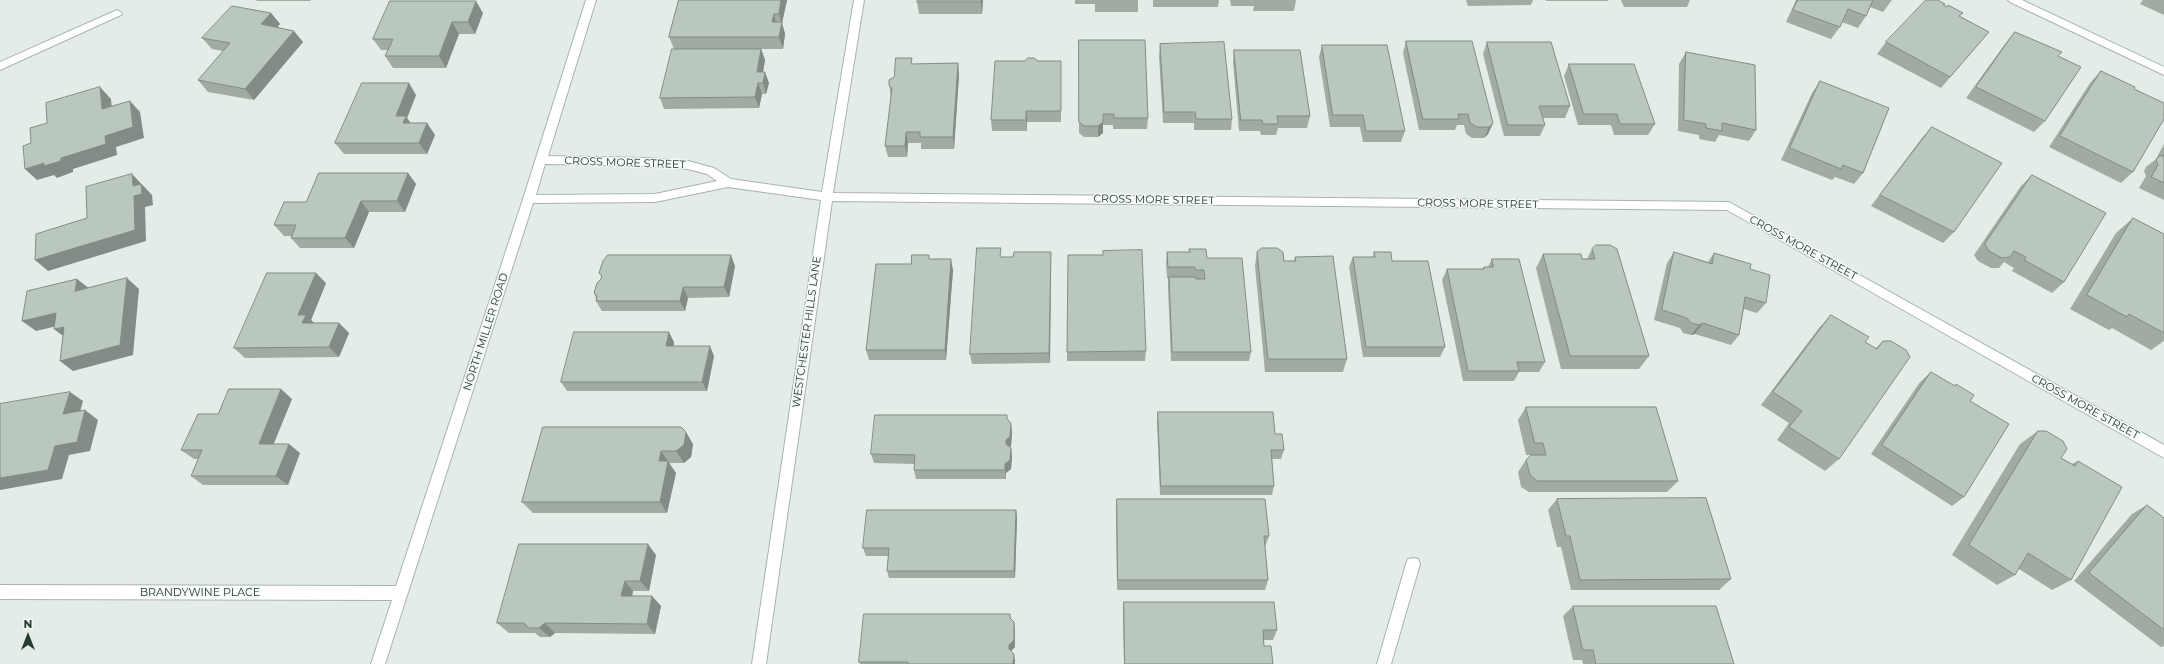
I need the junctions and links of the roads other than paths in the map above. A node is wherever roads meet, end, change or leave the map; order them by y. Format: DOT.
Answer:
graph roads {
  1 [pos="591,0"];
  2 [pos="859,0"];
  3 [pos="2013,0"];
  4 [pos="117,13"];
  5 [pos="0,66"];
  6 [pos="2164,71"];
  7 [pos="541,160"];
  8 [pos="728,183"];
  9 [pos="827,197"];
  10 [pos="529,199"];
  11 [pos="2164,452"];
  12 [pos="1413,564"];
  13 [pos="0,592"];
  14 [pos="400,593"];
  15 [pos="378,664"];
  16 [pos="759,664"];
  17 [pos="1384,664"];
  1 -- 7 [label="street, NORTH MILLER ROAD"];
  2 -- 9 [label="street, WESTCHESTER HILLS LANE"];
  3 -- 6 [label="street"];
  4 -- 5 [label="street"];
  7 -- 8 [label="street, CROSS MORE STREET"];
  7 -- 10 [label="street, NORTH MILLER ROAD"];
  8 -- 9 [label="street, CROSS MORE STREET"];
  8 -- 10 [label="street, CROSS MORE STREET"];
  9 -- 11 [label="street, CROSS MORE STREET"];
  9 -- 16 [label="street, WESTCHESTER HILLS LANE"];
  10 -- 14 [label="street, NORTH MILLER ROAD"];
  12 -- 17 [label="street"];
  13 -- 14 [label="street, BRANDYWINE PLACE"];
  14 -- 15 [label="street, NORTH MILLER ROAD"];
}
